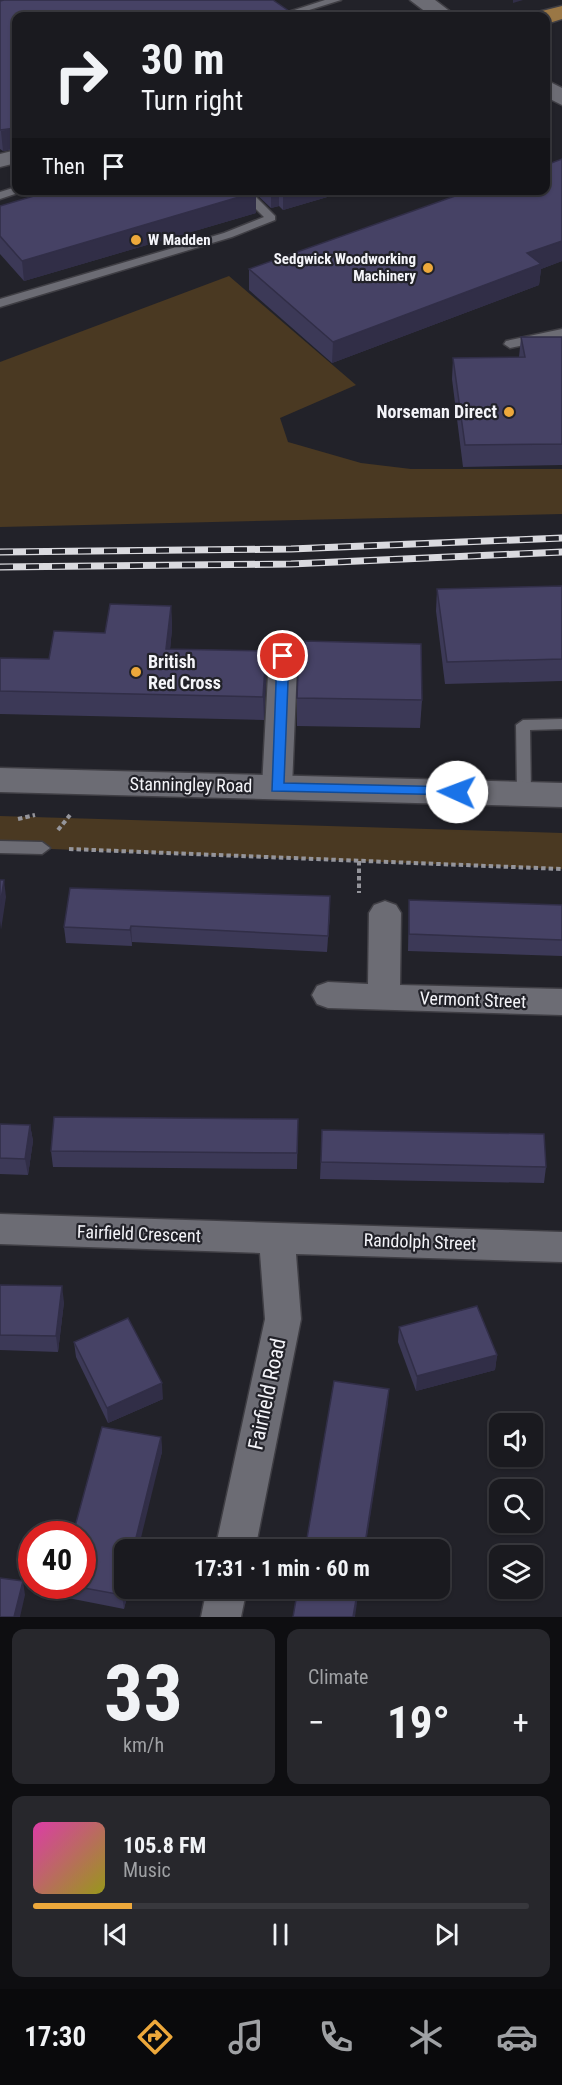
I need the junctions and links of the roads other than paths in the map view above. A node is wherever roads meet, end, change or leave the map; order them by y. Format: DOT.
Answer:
graph roads {
  1 [pos="336,0"];
  2 [pos="421,0"];
  3 [pos="294,12"];
  4 [pos="438,12"];
  5 [pos="247,195"];
  6 [pos="0,303"];
  7 [pos="562,333"];
  8 [pos="510,344"];
  9 [pos="366,657"];
  10 [pos="562,724"];
  11 [pos="0,780"];
  12 [pos="277,787"];
  13 [pos="524,793"];
  14 [pos="562,795"];
  15 [pos="0,847"];
  16 [pos="42,848"];
  17 [pos="385,914"];
  18 [pos="328,995"];
  19 [pos="384,997"];
  20 [pos="562,1002"];
  21 [pos="0,1229"];
  22 [pos="277,1238"];
  23 [pos="562,1247"];
  24 [pos="237,1539"];
  25 [pos="225,1599"];
  26 [pos="221,1617"];
  1 -- 3 [label="lane"];
  2 -- 4 [label="street"];
  5 -- 6 [label="lane"];
  7 -- 8 [label="lane"];
  9 -- 12 [label="street"];
  10 -- 13 [label="lane"];
  11 -- 12 [label="street, Stanningley Road"];
  12 -- 13 [label="street, Stanningley Road"];
  13 -- 14 [label="street, Stanningley Road"];
  15 -- 16 [label="lane"];
  17 -- 19 [label="street"];
  18 -- 19 [label="street, Vermont Street"];
  19 -- 20 [label="street, Vermont Street"];
  21 -- 22 [label="street, Fairfield Crescent"];
  22 -- 23 [label="street, Randolph Street"];
  22 -- 24 [label="street, Fairfield Road"];
  25 -- 26 [label="street"];
}
